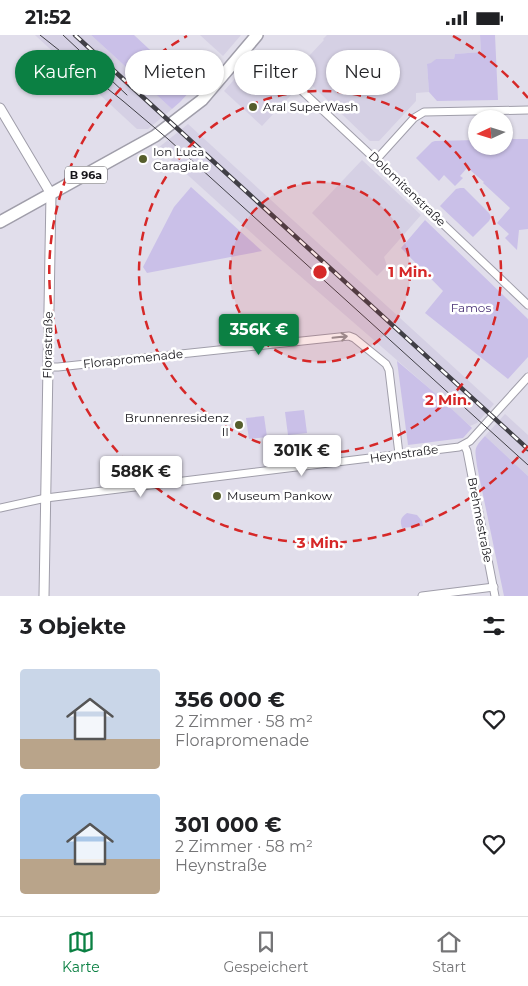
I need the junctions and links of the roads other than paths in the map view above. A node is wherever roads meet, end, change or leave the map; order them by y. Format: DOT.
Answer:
graph roads {
  1 [pos="257,35"];
  2 [pos="306,95"];
  3 [pos="0,107"];
  4 [pos="528,110"];
  5 [pos="376,160"];
  6 [pos="51,194"];
  7 [pos="0,222"];
  8 [pos="528,305"];
  9 [pos="48,367"];
  10 [pos="528,377"];
  11 [pos="464,445"];
  12 [pos="399,454"];
  13 [pos="46,498"];
  14 [pos="0,508"];
  15 [pos="494,587"];
  16 [pos="44,596"];
  17 [pos="422,596"];
  18 [pos="496,596"];
  1 -- 6 [label="main road, B 96a"];
  2 -- 5 [label="street, Dolomitenstraße"];
  3 -- 6 [label="street"];
  4 -- 5 [label="street"];
  5 -- 8 [label="street, Dolomitenstraße"];
  6 -- 7 [label="main road, B 96a"];
  6 -- 9 [label="street, Florastraße"];
  9 -- 12 [label="street, Florapromenade, one-way"];
  9 -- 13 [label="street, Florastraße"];
  10 -- 11 [label="street"];
  11 -- 12 [label="street, Heynstraße"];
  11 -- 15 [label="street, Brehmestraße"];
  12 -- 13 [label="street, Heynstraße"];
  13 -- 14 [label="street, Heynstraße"];
  13 -- 16 [label="street, Florastraße"];
  15 -- 17 [label="street"];
  15 -- 18 [label="street, Brehmestraße"];
}
